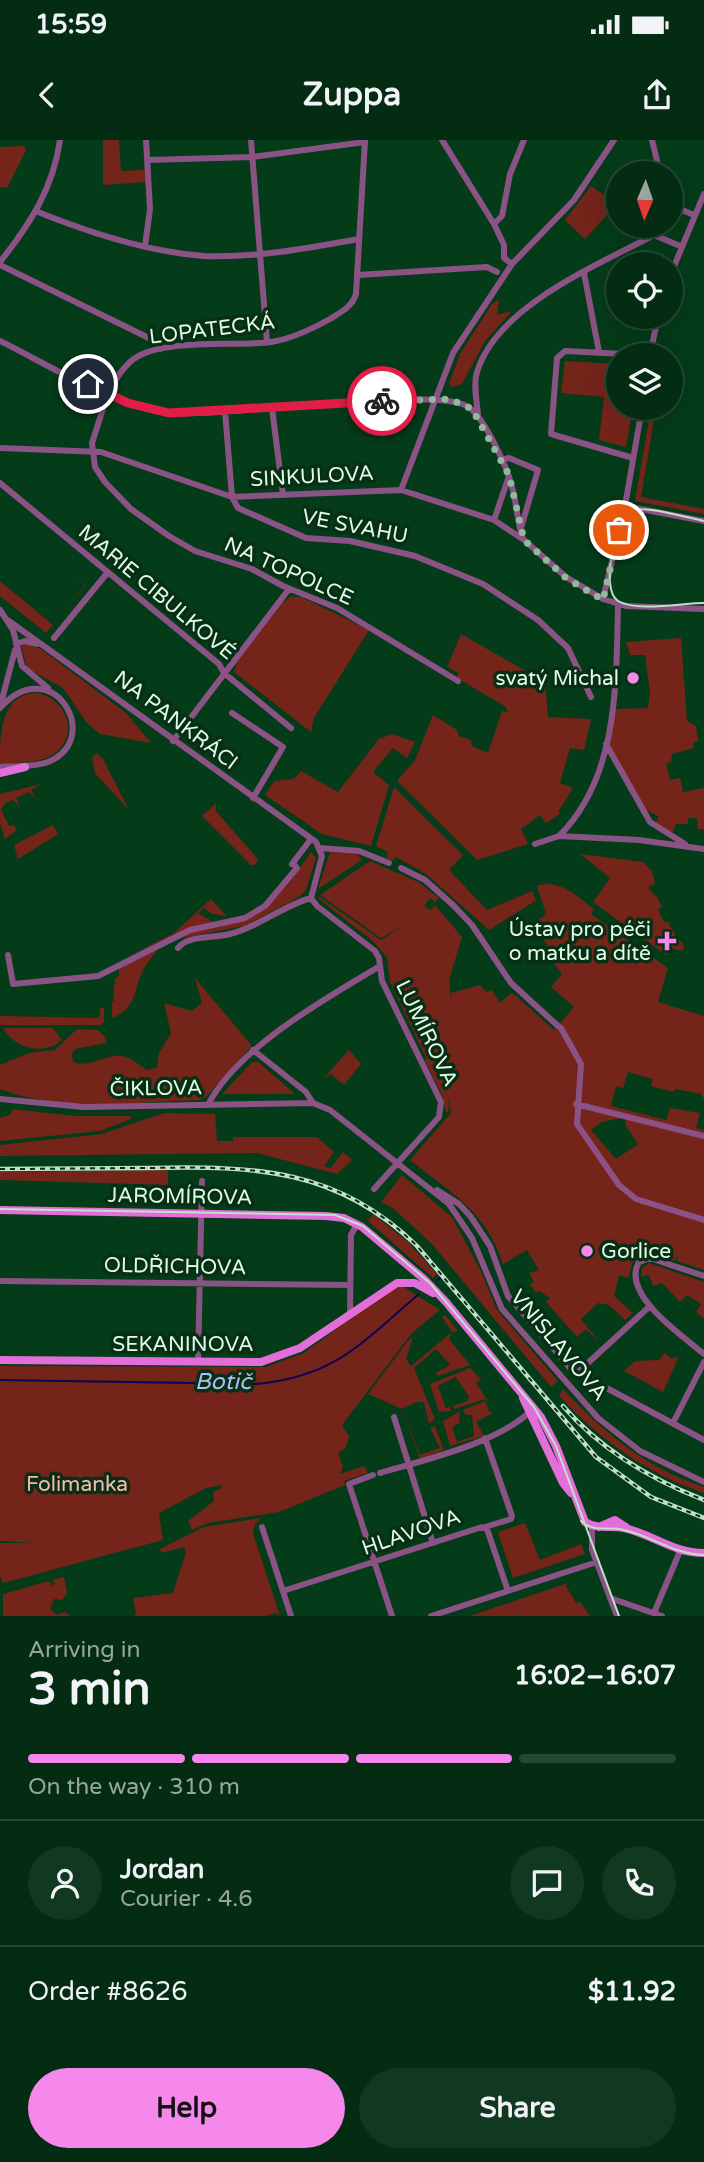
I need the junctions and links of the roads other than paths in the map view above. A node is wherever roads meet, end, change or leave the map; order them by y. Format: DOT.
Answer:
graph roads {
  1 [pos="60,140"];
  2 [pos="146,140"];
  3 [pos="251,140"];
  4 [pos="442,140"];
  5 [pos="524,140"];
  6 [pos="614,140"];
  7 [pos="652,140"];
  8 [pos="365,141"];
  9 [pos="252,157"];
  10 [pos="148,160"];
  11 [pos="657,161"];
  12 [pos="704,194"];
  13 [pos="683,210"];
  14 [pos="38,212"];
  15 [pos="694,215"];
  16 [pos="494,224"];
  17 [pos="648,238"];
  18 [pos="661,238"];
  19 [pos="359,239"];
  20 [pos="145,246"];
  21 [pos="680,246"];
  22 [pos="678,252"];
  23 [pos="261,253"];
  24 [pos="505,258"];
  25 [pos="0,264"];
  26 [pos="512,264"];
  27 [pos="497,272"];
  28 [pos="584,273"];
  29 [pos="358,275"];
  30 [pos="500,280"];
  31 [pos="0,341"];
  32 [pos="267,342"];
  33 [pos="161,349"];
  34 [pos="598,352"];
  35 [pos="606,353"];
  36 [pos="109,395"];
  37 [pos="435,398"];
  38 [pos="272,408"];
  39 [pos="225,411"];
  40 [pos="478,415"];
  41 [pos="640,420"];
  42 [pos="0,448"];
  43 [pos="92,452"];
  44 [pos="633,458"];
  45 [pos="501,460"];
  46 [pos="509,475"];
  47 [pos="0,484"];
  48 [pos="401,490"];
  49 [pos="283,495"];
  50 [pos="232,497"];
  51 [pos="625,506"];
  52 [pos="494,520"];
  53 [pos="704,521"];
  54 [pos="520,530"];
  55 [pos="524,540"];
  56 [pos="108,572"];
  57 [pos="289,589"];
  58 [pos="603,600"];
  59 [pos="618,605"];
  60 [pos="704,609"];
  61 [pos="0,610"];
  62 [pos="9,621"];
  63 [pos="54,638"];
  64 [pos="16,644"];
  65 [pos="53,651"];
  66 [pos="224,673"];
  67 [pos="458,681"];
  68 [pos="55,694"];
  69 [pos="591,697"];
  70 [pos="0,707"];
  71 [pos="232,713"];
  72 [pos="291,728"];
  73 [pos="173,741"];
  74 [pos="606,744"];
  75 [pos="0,767"];
  76 [pos="25,767"];
  77 [pos="0,773"];
  78 [pos="253,798"];
  79 [pos="559,836"];
  80 [pos="312,839"];
  81 [pos="535,845"];
  82 [pos="687,845"];
  83 [pos="320,848"];
  84 [pos="704,849"];
  85 [pos="389,863"];
  86 [pos="401,868"];
  87 [pos="311,898"];
  88 [pos="178,947"];
  89 [pos="8,955"];
  90 [pos="380,966"];
  91 [pos="253,1049"];
  92 [pos="0,1099"];
  93 [pos="313,1103"];
  94 [pos="576,1104"];
  95 [pos="208,1105"];
  96 [pos="704,1136"];
  97 [pos="399,1162"];
  98 [pos="202,1181"];
  99 [pos="427,1184"];
  100 [pos="374,1189"];
  101 [pos="0,1210"];
  102 [pos="201,1213"];
  103 [pos="704,1220"];
  104 [pos="357,1224"];
  105 [pos="402,1261"];
  106 [pos="704,1276"];
  107 [pos="0,1282"];
  108 [pos="415,1283"];
  109 [pos="200,1284"];
  110 [pos="350,1285"];
  111 [pos="446,1302"];
  112 [pos="650,1306"];
  113 [pos="350,1314"];
  114 [pos="704,1354"];
  115 [pos="0,1360"];
  116 [pos="198,1362"];
  117 [pos="704,1362"];
  118 [pos="577,1373"];
  119 [pos="532,1410"];
  120 [pos="394,1417"];
  121 [pos="673,1423"];
  122 [pos="485,1438"];
  123 [pos="704,1440"];
  124 [pos="407,1465"];
  125 [pos="704,1482"];
  126 [pos="573,1496"];
  127 [pos="593,1526"];
  128 [pos="262,1527"];
  129 [pos="485,1527"];
  130 [pos="433,1543"];
  131 [pos="680,1551"];
  132 [pos="704,1553"];
  133 [pos="597,1562"];
  134 [pos="374,1563"];
  135 [pos="283,1591"];
  136 [pos="508,1591"];
  137 [pos="610,1598"];
  138 [pos="658,1614"];
  139 [pos="291,1616"];
  140 [pos="392,1616"];
  141 [pos="431,1616"];
  142 [pos="617,1616"];
  1 -- 14 [label="street"];
  2 -- 10 [label="street"];
  3 -- 9 [label="street"];
  4 -- 16 [label="street"];
  5 -- 16 [label="street"];
  6 -- 26 [label="street"];
  7 -- 11 [label="street"];
  8 -- 9 [label="street"];
  8 -- 19 [label="street, LOPATECKÁ"];
  9 -- 10 [label="street"];
  9 -- 23 [label="street"];
  10 -- 20 [label="street"];
  12 -- 15 [label="street"];
  13 -- 15 [label="street"];
  14 -- 20 [label="street"];
  14 -- 25 [label="street"];
  15 -- 21 [label="street"];
  16 -- 24 [label="street"];
  17 -- 28 [label="street"];
  18 -- 21 [label="street"];
  19 -- 23 [label="street"];
  19 -- 29 [label="street, LOPATECKÁ"];
  20 -- 23 [label="street"];
  21 -- 22 [label="street"];
  23 -- 32 [label="street"];
  24 -- 26 [label="street"];
  24 -- 27 [label="street"];
  25 -- 33 [label="street"];
  26 -- 30 [label="street"];
  27 -- 29 [label="street"];
  27 -- 30 [label="street"];
  28 -- 34 [label="street"];
  28 -- 40 [label="street"];
  29 -- 32 [label="street, LOPATECKÁ"];
  30 -- 37 [label="street"];
  31 -- 36 [label="street"];
  32 -- 33 [label="street, LOPATECKÁ"];
  33 -- 36 [label="street, LOPATECKÁ"];
  34 -- 35 [label="street"];
  34 -- 44 [label="street"];
  36 -- 39 [label="street"];
  36 -- 43 [label="street, LOPATECKÁ"];
  37 -- 38 [label="street"];
  37 -- 40 [label="street"];
  37 -- 48 [label="street"];
  38 -- 39 [label="street"];
  38 -- 49 [label="street"];
  39 -- 50 [label="street"];
  40 -- 45 [label="street"];
  41 -- 44 [label="street"];
  42 -- 43 [label="street, SINKULOVA"];
  43 -- 50 [label="street, SINKULOVA"];
  43 -- 57 [label="street, NA TOPOLCE"];
  44 -- 51 [label="street"];
  45 -- 46 [label="street"];
  45 -- 54 [label="street"];
  46 -- 52 [label="street"];
  46 -- 54 [label="street"];
  47 -- 56 [label="street, MARIE CIBULKOVÉ"];
  48 -- 49 [label="street, SINKULOVA"];
  48 -- 52 [label="street, SINKULOVA"];
  49 -- 50 [label="street, SINKULOVA"];
  50 -- 69 [label="street, VE SVAHU"];
  51 -- 53 [label="street"];
  51 -- 58 [label="street"];
  52 -- 55 [label="street, SINKULOVA"];
  54 -- 55 [label="street"];
  55 -- 58 [label="street, SINKULOVA"];
  56 -- 63 [label="street"];
  56 -- 66 [label="street, MARIE CIBULKOVÉ"];
  57 -- 66 [label="street"];
  57 -- 67 [label="street, NA TOPOLCE"];
  58 -- 59 [label="street, SINKULOVA"];
  59 -- 60 [label="street, SINKULOVA"];
  59 -- 74 [label="street"];
  61 -- 62 [label="street, NA PANKRÁCI"];
  62 -- 64 [label="street, NA PANKRÁCI"];
  62 -- 65 [label="street, NA PANKRÁCI"];
  64 -- 65 [label="street"];
  64 -- 68 [label="street, NA PANKRÁCI"];
  64 -- 70 [label="street"];
  65 -- 73 [label="street, NA PANKRÁCI"];
  66 -- 72 [label="street, MARIE CIBULKOVÉ"];
  66 -- 73 [label="street"];
  68 -- 70 [label="street"];
  68 -- 76 [label="street"];
  71 -- 78 [label="street"];
  73 -- 78 [label="street, NA PANKRÁCI"];
  74 -- 79 [label="street"];
  74 -- 82 [label="street"];
  75 -- 76 [label="street"];
  76 -- 77 [label="main road"];
  78 -- 80 [label="street, NA PANKRÁCI"];
  79 -- 81 [label="street"];
  79 -- 82 [label="street"];
  80 -- 83 [label="street, NA PANKRÁCI"];
  80 -- 89 [label="street"];
  82 -- 84 [label="street"];
  83 -- 85 [label="street"];
  83 -- 87 [label="street"];
  86 -- 94 [label="street"];
  87 -- 88 [label="street"];
  87 -- 90 [label="street, LUMÍROVA"];
  90 -- 91 [label="street"];
  90 -- 97 [label="street, LUMÍROVA"];
  91 -- 93 [label="street"];
  91 -- 95 [label="street"];
  92 -- 95 [label="street, ČIKLOVA"];
  93 -- 95 [label="street, ČIKLOVA"];
  93 -- 97 [label="street, VNISLAVOVA"];
  94 -- 96 [label="street"];
  94 -- 103 [label="street"];
  97 -- 99 [label="street, VNISLAVOVA"];
  97 -- 100 [label="street, LUMÍROVA"];
  98 -- 102 [label="street"];
  99 -- 118 [label="street"];
  99 -- 125 [label="street, VNISLAVOVA"];
  101 -- 102 [label="main road, JAROMÍROVA"];
  102 -- 104 [label="main road, JAROMÍROVA"];
  102 -- 109 [label="street"];
  104 -- 105 [label="main road"];
  104 -- 110 [label="street"];
  105 -- 108 [label="main road"];
  105 -- 111 [label="main road"];
  106 -- 112 [label="street"];
  107 -- 109 [label="street, OLDŘICHOVA"];
  108 -- 111 [label="main road"];
  108 -- 113 [label="main road, SEKANINOVA"];
  109 -- 110 [label="street, OLDŘICHOVA"];
  109 -- 116 [label="street"];
  110 -- 113 [label="street"];
  111 -- 119 [label="main road"];
  112 -- 114 [label="street"];
  112 -- 118 [label="street"];
  113 -- 116 [label="main road, SEKANINOVA"];
  115 -- 116 [label="main road, SEKANINOVA"];
  117 -- 121 [label="street"];
  118 -- 121 [label="street"];
  119 -- 122 [label="street"];
  119 -- 126 [label="main road"];
  119 -- 126 [label="main road"];
  120 -- 124 [label="street"];
  121 -- 123 [label="street"];
  122 -- 124 [label="street"];
  122 -- 129 [label="street"];
  124 -- 130 [label="street"];
  124 -- 134 [label="street"];
  126 -- 127 [label="main road"];
  127 -- 131 [label="main road"];
  127 -- 133 [label="street"];
  128 -- 135 [label="street"];
  129 -- 130 [label="street, HLAVOVA"];
  129 -- 136 [label="street, HLAVOVA"];
  130 -- 134 [label="street, HLAVOVA"];
  131 -- 132 [label="main road"];
  131 -- 138 [label="street"];
  133 -- 136 [label="street"];
  133 -- 137 [label="street"];
  134 -- 135 [label="street, HLAVOVA"];
  134 -- 140 [label="street"];
  135 -- 139 [label="street"];
  136 -- 141 [label="street"];
  137 -- 138 [label="street"];
  137 -- 142 [label="street"];
}
